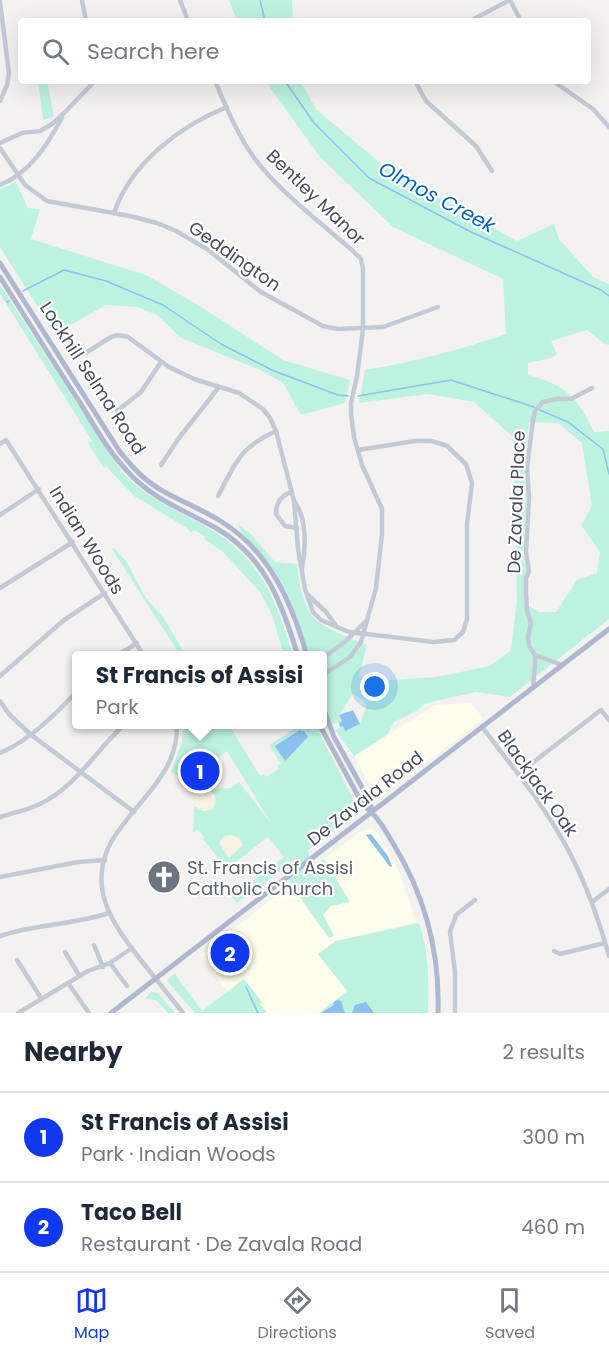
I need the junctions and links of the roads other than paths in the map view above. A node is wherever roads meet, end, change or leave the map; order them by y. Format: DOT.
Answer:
graph roads {
  1 [pos="82,0"];
  2 [pos="180,0"];
  3 [pos="510,0"];
  4 [pos="0,2"];
  5 [pos="85,18"];
  6 [pos="187,18"];
  7 [pos="476,18"];
  8 [pos="519,18"];
  9 [pos="3,50"];
  10 [pos="92,84"];
  11 [pos="216,84"];
  12 [pos="417,84"];
  13 [pos="557,84"];
  14 [pos="0,102"];
  15 [pos="228,107"];
  16 [pos="63,114"];
  17 [pos="609,126"];
  18 [pos="0,146"];
  19 [pos="492,171"];
  20 [pos="16,175"];
  21 [pos="0,185"];
  22 [pos="114,213"];
  23 [pos="0,263"];
  24 [pos="7,273"];
  25 [pos="0,277"];
  26 [pos="438,307"];
  27 [pos="363,329"];
  28 [pos="84,354"];
  29 [pos="161,362"];
  30 [pos="66,367"];
  31 [pos="60,371"];
  32 [pos="219,387"];
  33 [pos="592,388"];
  34 [pos="117,411"];
  35 [pos="276,431"];
  36 [pos="0,444"];
  37 [pos="358,450"];
  38 [pos="161,465"];
  39 [pos="39,489"];
  40 [pos="291,492"];
  41 [pos="172,496"];
  42 [pos="218,496"];
  43 [pos="168,503"];
  44 [pos="0,515"];
  45 [pos="299,528"];
  46 [pos="73,542"];
  47 [pos="0,588"];
  48 [pos="105,593"];
  49 [pos="308,595"];
  50 [pos="366,621"];
  51 [pos="337,627"];
  52 [pos="609,629"];
  53 [pos="354,633"];
  54 [pos="364,635"];
  55 [pos="136,643"];
  56 [pos="336,650"];
  57 [pos="124,651"];
  58 [pos="141,651"];
  59 [pos="296,651"];
  60 [pos="305,651"];
  61 [pos="535,655"];
  62 [pos="327,656"];
  63 [pos="345,661"];
  64 [pos="562,664"];
  65 [pos="327,672"];
  66 [pos="0,676"];
  67 [pos="533,688"];
  68 [pos="72,697"];
  69 [pos="0,701"];
  70 [pos="327,718"];
  71 [pos="609,720"];
  72 [pos="482,727"];
  73 [pos="120,729"];
  74 [pos="177,729"];
  75 [pos="322,729"];
  76 [pos="30,734"];
  77 [pos="0,753"];
  78 [pos="80,772"];
  79 [pos="518,774"];
  80 [pos="39,805"];
  81 [pos="372,811"];
  82 [pos="42,812"];
  83 [pos="134,812"];
  84 [pos="0,817"];
  85 [pos="105,860"];
  86 [pos="0,877"];
  87 [pos="609,889"];
  88 [pos="476,900"];
  89 [pos="592,902"];
  90 [pos="109,913"];
  91 [pos="0,936"];
  92 [pos="605,943"];
  93 [pos="94,945"];
  94 [pos="132,948"];
  95 [pos="554,951"];
  96 [pos="65,952"];
  97 [pos="609,956"];
  98 [pos="17,960"];
  99 [pos="110,963"];
  100 [pos="102,967"];
  101 [pos="80,975"];
  102 [pos="156,978"];
  103 [pos="68,983"];
  104 [pos="127,986"];
  105 [pos="41,998"];
  106 [pos="28,1006"];
  107 [pos="18,1013"];
  108 [pos="33,1013"];
  109 [pos="89,1013"];
  110 [pos="111,1013"];
  111 [pos="183,1013"];
  112 [pos="438,1013"];
  113 [pos="455,1013"];
  1 -- 5 [label="street"];
  2 -- 6 [label="street"];
  3 -- 7 [label="street"];
  3 -- 8 [label="street"];
  4 -- 9 [label="street"];
  9 -- 14 [label="street"];
  10 -- 16 [label="street"];
  11 -- 15 [label="street, Bentley Manor"];
  12 -- 19 [label="street"];
  13 -- 17 [label="street"];
  15 -- 22 [label="street"];
  15 -- 27 [label="street, Bentley Manor"];
  16 -- 18 [label="street"];
  16 -- 20 [label="street"];
  18 -- 20 [label="street, Geddington"];
  20 -- 21 [label="street"];
  20 -- 22 [label="street, Geddington"];
  22 -- 27 [label="street, Geddington"];
  23 -- 24 [label="main road, Lockhill Selma Road"];
  24 -- 25 [label="street"];
  24 -- 30 [label="main road, Lockhill Selma Road"];
  25 -- 31 [label="main road, Lockhill Selma Road"];
  26 -- 27 [label="street, Geddington"];
  27 -- 37 [label="street, Bentley Manor"];
  28 -- 29 [label="street"];
  29 -- 32 [label="street"];
  29 -- 34 [label="street"];
  30 -- 31 [label="street"];
  30 -- 41 [label="main road, Lockhill Selma Road"];
  31 -- 43 [label="main road, Lockhill Selma Road"];
  32 -- 35 [label="street"];
  32 -- 38 [label="street"];
  33 -- 61 [label="street, De Zavala Place"];
  35 -- 40 [label="street"];
  35 -- 42 [label="street"];
  36 -- 39 [label="street, Indian Woods"];
  37 -- 50 [label="street, Bentley Manor"];
  37 -- 54 [label="street"];
  39 -- 44 [label="street"];
  39 -- 46 [label="street, Indian Woods"];
  40 -- 45 [label="street"];
  40 -- 45 [label="street"];
  41 -- 43 [label="street"];
  41 -- 60 [label="main road, Lockhill Selma Road"];
  43 -- 59 [label="main road, Lockhill Selma Road"];
  45 -- 49 [label="street"];
  46 -- 47 [label="street"];
  46 -- 48 [label="street, Indian Woods"];
  48 -- 55 [label="street, Indian Woods"];
  48 -- 66 [label="street"];
  49 -- 51 [label="street"];
  49 -- 51 [label="street"];
  50 -- 53 [label="street, Bentley Manor"];
  50 -- 54 [label="street, Bentley Manor"];
  51 -- 53 [label="street"];
  52 -- 64 [label="main road, De Zavala Road"];
  53 -- 54 [label="street"];
  53 -- 56 [label="street, Bentley Manor"];
  54 -- 63 [label="street, Bentley Manor"];
  55 -- 57 [label="street"];
  55 -- 58 [label="street, Indian Woods"];
  56 -- 62 [label="street, Bentley Manor"];
  56 -- 63 [label="street"];
  61 -- 64 [label="street"];
  61 -- 67 [label="street, De Zavala Place"];
  63 -- 65 [label="street, Bentley Manor"];
  64 -- 67 [label="main road, De Zavala Road"];
  67 -- 72 [label="main road, De Zavala Road"];
  68 -- 76 [label="street"];
  69 -- 76 [label="street"];
  70 -- 81 [label="main road"];
  71 -- 79 [label="street"];
  72 -- 79 [label="street, Blackjack Oak"];
  72 -- 81 [label="main road, De Zavala Road"];
  73 -- 78 [label="street"];
  74 -- 83 [label="street"];
  75 -- 81 [label="main road"];
  76 -- 77 [label="street"];
  76 -- 78 [label="street"];
  78 -- 80 [label="street"];
  78 -- 83 [label="street"];
  79 -- 89 [label="street, Blackjack Oak"];
  80 -- 82 [label="street"];
  80 -- 84 [label="street"];
  81 -- 102 [label="main road, De Zavala Road"];
  81 -- 112 [label="main road"];
  83 -- 85 [label="street"];
  85 -- 86 [label="street"];
  85 -- 90 [label="street"];
  87 -- 89 [label="street"];
  88 -- 113 [label="street"];
  89 -- 92 [label="street, Blackjack Oak"];
  90 -- 91 [label="street"];
  90 -- 94 [label="street"];
  92 -- 95 [label="street"];
  92 -- 97 [label="street, Blackjack Oak"];
  93 -- 100 [label="street"];
  94 -- 99 [label="street"];
  94 -- 102 [label="street"];
  96 -- 101 [label="street"];
  98 -- 105 [label="street"];
  99 -- 100 [label="street"];
  99 -- 104 [label="street"];
  100 -- 101 [label="street"];
  101 -- 103 [label="street"];
  102 -- 110 [label="main road, De Zavala Road"];
  102 -- 111 [label="street"];
  103 -- 105 [label="street"];
  103 -- 109 [label="street"];
  105 -- 106 [label="street"];
  106 -- 107 [label="street"];
  106 -- 108 [label="street"];
}
